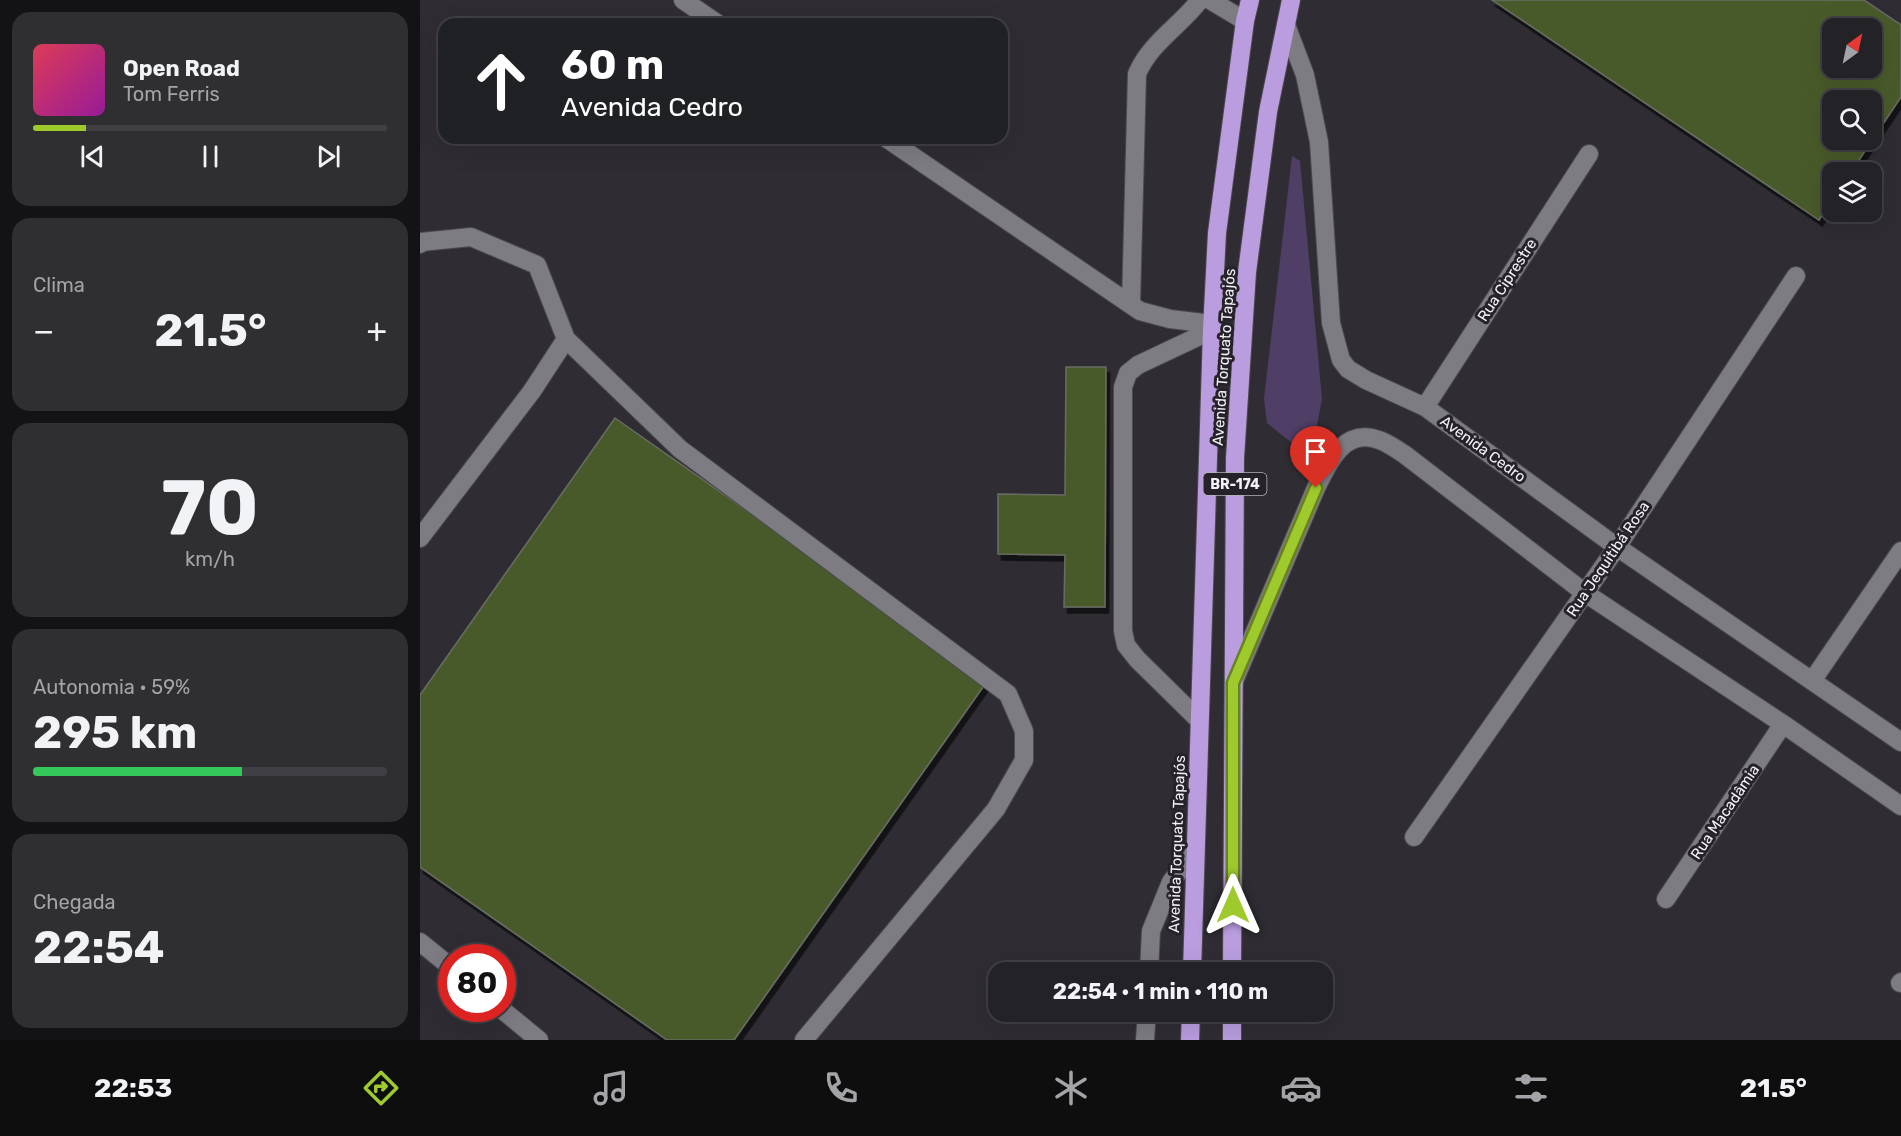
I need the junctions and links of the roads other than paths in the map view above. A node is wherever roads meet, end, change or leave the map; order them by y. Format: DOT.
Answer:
graph roads {
  1 [pos="683,0"];
  2 [pos="1200,0"];
  3 [pos="1210,0"];
  4 [pos="1250,0"];
  5 [pos="1291,0"];
  6 [pos="709,18"];
  7 [pos="1245,21"];
  8 [pos="1286,25"];
  9 [pos="895,144"];
  10 [pos="1589,154"];
  11 [pos="420,244"];
  12 [pos="1796,276"];
  13 [pos="1131,304"];
  14 [pos="1212,327"];
  15 [pos="566,339"];
  16 [pos="1425,407"];
  17 [pos="420,538"];
  18 [pos="1617,547"];
  19 [pos="1901,551"];
  20 [pos="1585,593"];
  21 [pos="1812,681"];
  22 [pos="1233,683"];
  23 [pos="1199,720"];
  24 [pos="1783,724"];
  25 [pos="1901,742"];
  26 [pos="1901,806"];
  27 [pos="1414,837"];
  28 [pos="1195,850"];
  29 [pos="1666,899"];
  30 [pos="420,942"];
  31 [pos="438,957"];
  32 [pos="1150,962"];
  33 [pos="1192,962"];
  34 [pos="1232,962"];
  35 [pos="516,1021"];
  36 [pos="1146,1022"];
  37 [pos="1191,1022"];
  38 [pos="1232,1022"];
  39 [pos="539,1040"];
  40 [pos="804,1040"];
  41 [pos="1145,1040"];
  42 [pos="1190,1040"];
  43 [pos="1232,1040"];
  1 -- 6 [label="street"];
  2 -- 13 [label="street"];
  3 -- 7 [label="street"];
  4 -- 7 [label="highway, Avenida Torquato Tapajós / BR-174"];
  5 -- 8 [label="highway, Avenida Torquato Tapajós / BR-174"];
  7 -- 14 [label="highway, Avenida Torquato Tapajós / BR-174"];
  8 -- 16 [label="street, Avenida Cedro"];
  8 -- 22 [label="highway, Avenida Torquato Tapajós / BR-174"];
  9 -- 13 [label="street"];
  10 -- 16 [label="street, Rua Ciprestre"];
  11 -- 15 [label="street"];
  12 -- 18 [label="street, Rua Jequitibá Rosa"];
  13 -- 14 [label="street"];
  14 -- 23 [label="highway, Avenida Torquato Tapajós / BR-174"];
  14 -- 23 [label="street"];
  15 -- 17 [label="street"];
  15 -- 40 [label="street"];
  16 -- 18 [label="street, Avenida Cedro"];
  18 -- 20 [label="street, Rua Jequitibá Rosa"];
  18 -- 21 [label="street, Avenida Cedro"];
  19 -- 21 [label="street"];
  20 -- 22 [label="street"];
  20 -- 24 [label="street"];
  20 -- 27 [label="street, Rua Jequitibá Rosa"];
  21 -- 25 [label="street, Avenida Cedro"];
  22 -- 34 [label="highway, Avenida Torquato Tapajós / BR-174"];
  23 -- 28 [label="highway, Avenida Torquato Tapajós / BR-174"];
  24 -- 26 [label="street"];
  24 -- 29 [label="street, Rua Macadâmia"];
  28 -- 32 [label="street"];
  28 -- 33 [label="highway, Avenida Torquato Tapajós / BR-174"];
  30 -- 31 [label="street"];
  35 -- 39 [label="street"];
  36 -- 41 [label="street"];
  37 -- 42 [label="highway"];
  38 -- 43 [label="highway"];
}
